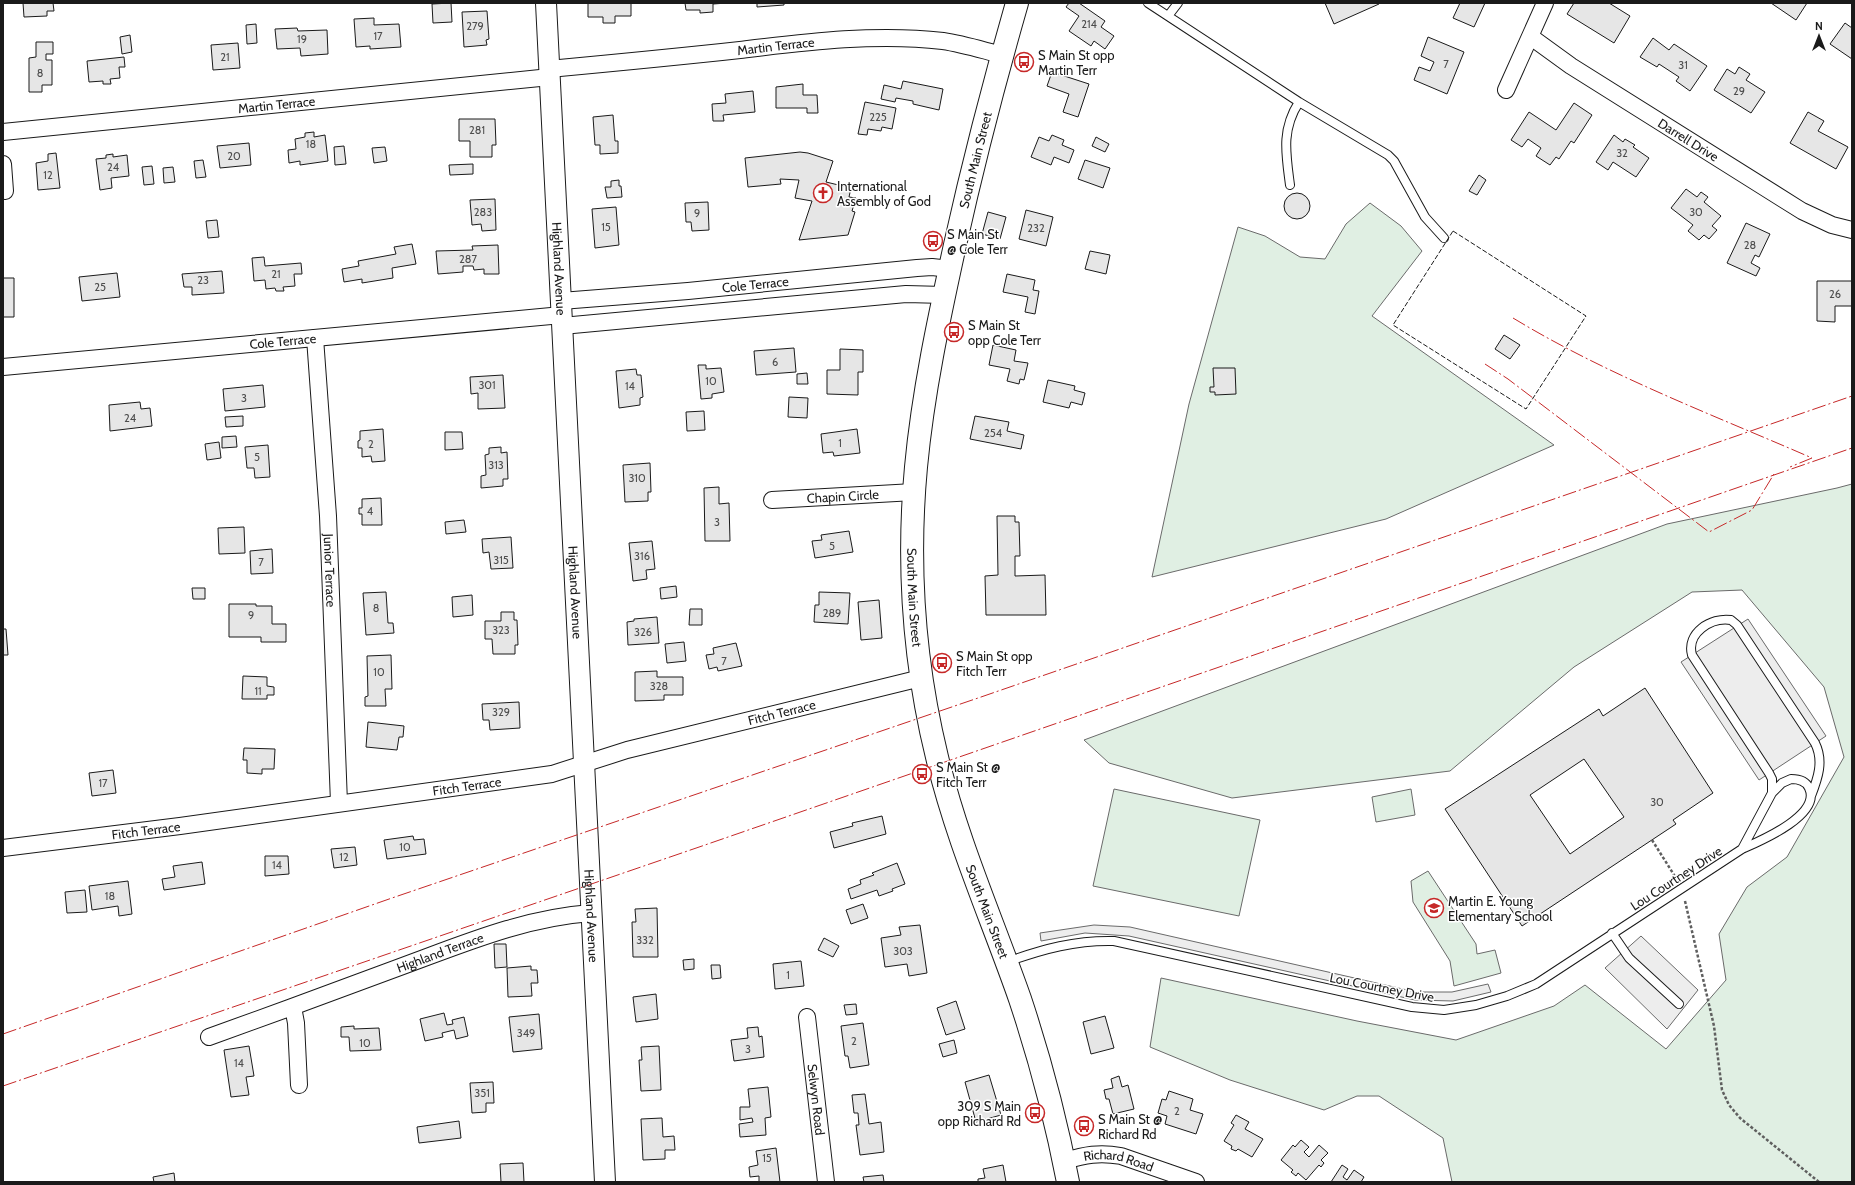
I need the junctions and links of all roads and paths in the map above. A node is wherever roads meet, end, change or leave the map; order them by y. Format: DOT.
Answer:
graph roads {
  1 [pos="546,3"];
  2 [pos="1017,3"];
  3 [pos="1148,3"];
  4 [pos="1178,3"];
  5 [pos="1545,3"];
  6 [pos="1168,16"];
  7 [pos="1531,36"];
  8 [pos="1002,55"];
  9 [pos="550,73"];
  10 [pos="1506,90"];
  11 [pos="1299,102"];
  12 [pos="3,132"];
  13 [pos="3,164"];
  14 [pos="1290,185"];
  15 [pos="5,190"];
  16 [pos="1852,230"];
  17 [pos="1444,238"];
  18 [pos="950,269"];
  19 [pos="944,295"];
  20 [pos="562,314"];
  21 [pos="315,338"];
  22 [pos="3,367"];
  23 [pos="914,492"];
  24 [pos="772,500"];
  25 [pos="921,678"];
  26 [pos="585,765"];
  27 [pos="1772,793"];
  28 [pos="1811,796"];
  29 [pos="340,803"];
  30 [pos="1652,840"];
  31 [pos="3,848"];
  32 [pos="1742,849"];
  33 [pos="1681,888"];
  34 [pos="591,913"];
  35 [pos="1612,934"];
  36 [pos="1006,962"];
  37 [pos="1679,1004"];
  38 [pos="293,1007"];
  39 [pos="807,1017"];
  40 [pos="209,1036"];
  41 [pos="299,1085"];
  42 [pos="1064,1161"];
  43 [pos="605,1182"];
  44 [pos="826,1182"];
  45 [pos="1068,1182"];
  46 [pos="1196,1182"];
  47 [pos="1818,1182"];
  1 -- 9 [label="street, Highland Avenue"];
  2 -- 8 [label="main road, South Main Street"];
  3 -- 6 [label="lane"];
  4 -- 6 [label="lane"];
  5 -- 7 [label="street"];
  6 -- 11 [label="lane"];
  7 -- 10 [label="street"];
  7 -- 16 [label="street, Darrell Drive"];
  8 -- 9 [label="street, Martin Terrace"];
  8 -- 18 [label="main road, South Main Street"];
  9 -- 12 [label="street, Martin Terrace"];
  9 -- 20 [label="street, Highland Avenue"];
  11 -- 14 [label="lane"];
  11 -- 17 [label="lane"];
  13 -- 15 [label="street"];
  18 -- 19 [label="main road, South Main Street"];
  18 -- 20 [label="street, Cole Terrace"];
  19 -- 20 [label="street, Cole Terrace"];
  19 -- 23 [label="main road, South Main Street"];
  20 -- 21 [label="street, Cole Terrace"];
  20 -- 26 [label="street, Highland Avenue"];
  21 -- 22 [label="street, Cole Terrace"];
  21 -- 29 [label="street, Junior Terrace"];
  23 -- 24 [label="street, Chapin Circle"];
  23 -- 25 [label="main road, South Main Street"];
  25 -- 26 [label="street, Fitch Terrace"];
  25 -- 36 [label="main road, South Main Street"];
  26 -- 29 [label="street, Fitch Terrace"];
  26 -- 34 [label="street, Highland Avenue"];
  27 -- 28 [label="lane, Lou Courtney Drive"];
  27 -- 28 [label="lane"];
  27 -- 32 [label="lane, Lou Courtney Drive"];
  28 -- 32 [label="lane, Lou Courtney Drive"];
  29 -- 31 [label="street, Fitch Terrace"];
  30 -- 33 [label="path"];
  32 -- 33 [label="lane, Lou Courtney Drive"];
  33 -- 35 [label="lane, Lou Courtney Drive"];
  33 -- 47 [label="path"];
  34 -- 38 [label="street, Highland Terrace"];
  34 -- 43 [label="street, Highland Avenue"];
  35 -- 36 [label="lane, Lou Courtney Drive"];
  35 -- 37 [label="lane"];
  36 -- 42 [label="main road, South Main Street"];
  38 -- 40 [label="street, Highland Terrace"];
  38 -- 41 [label="street"];
  39 -- 44 [label="street, Selwyn Road"];
  42 -- 45 [label="main road, South Main Street"];
  42 -- 46 [label="street, Richard Road"];
}
